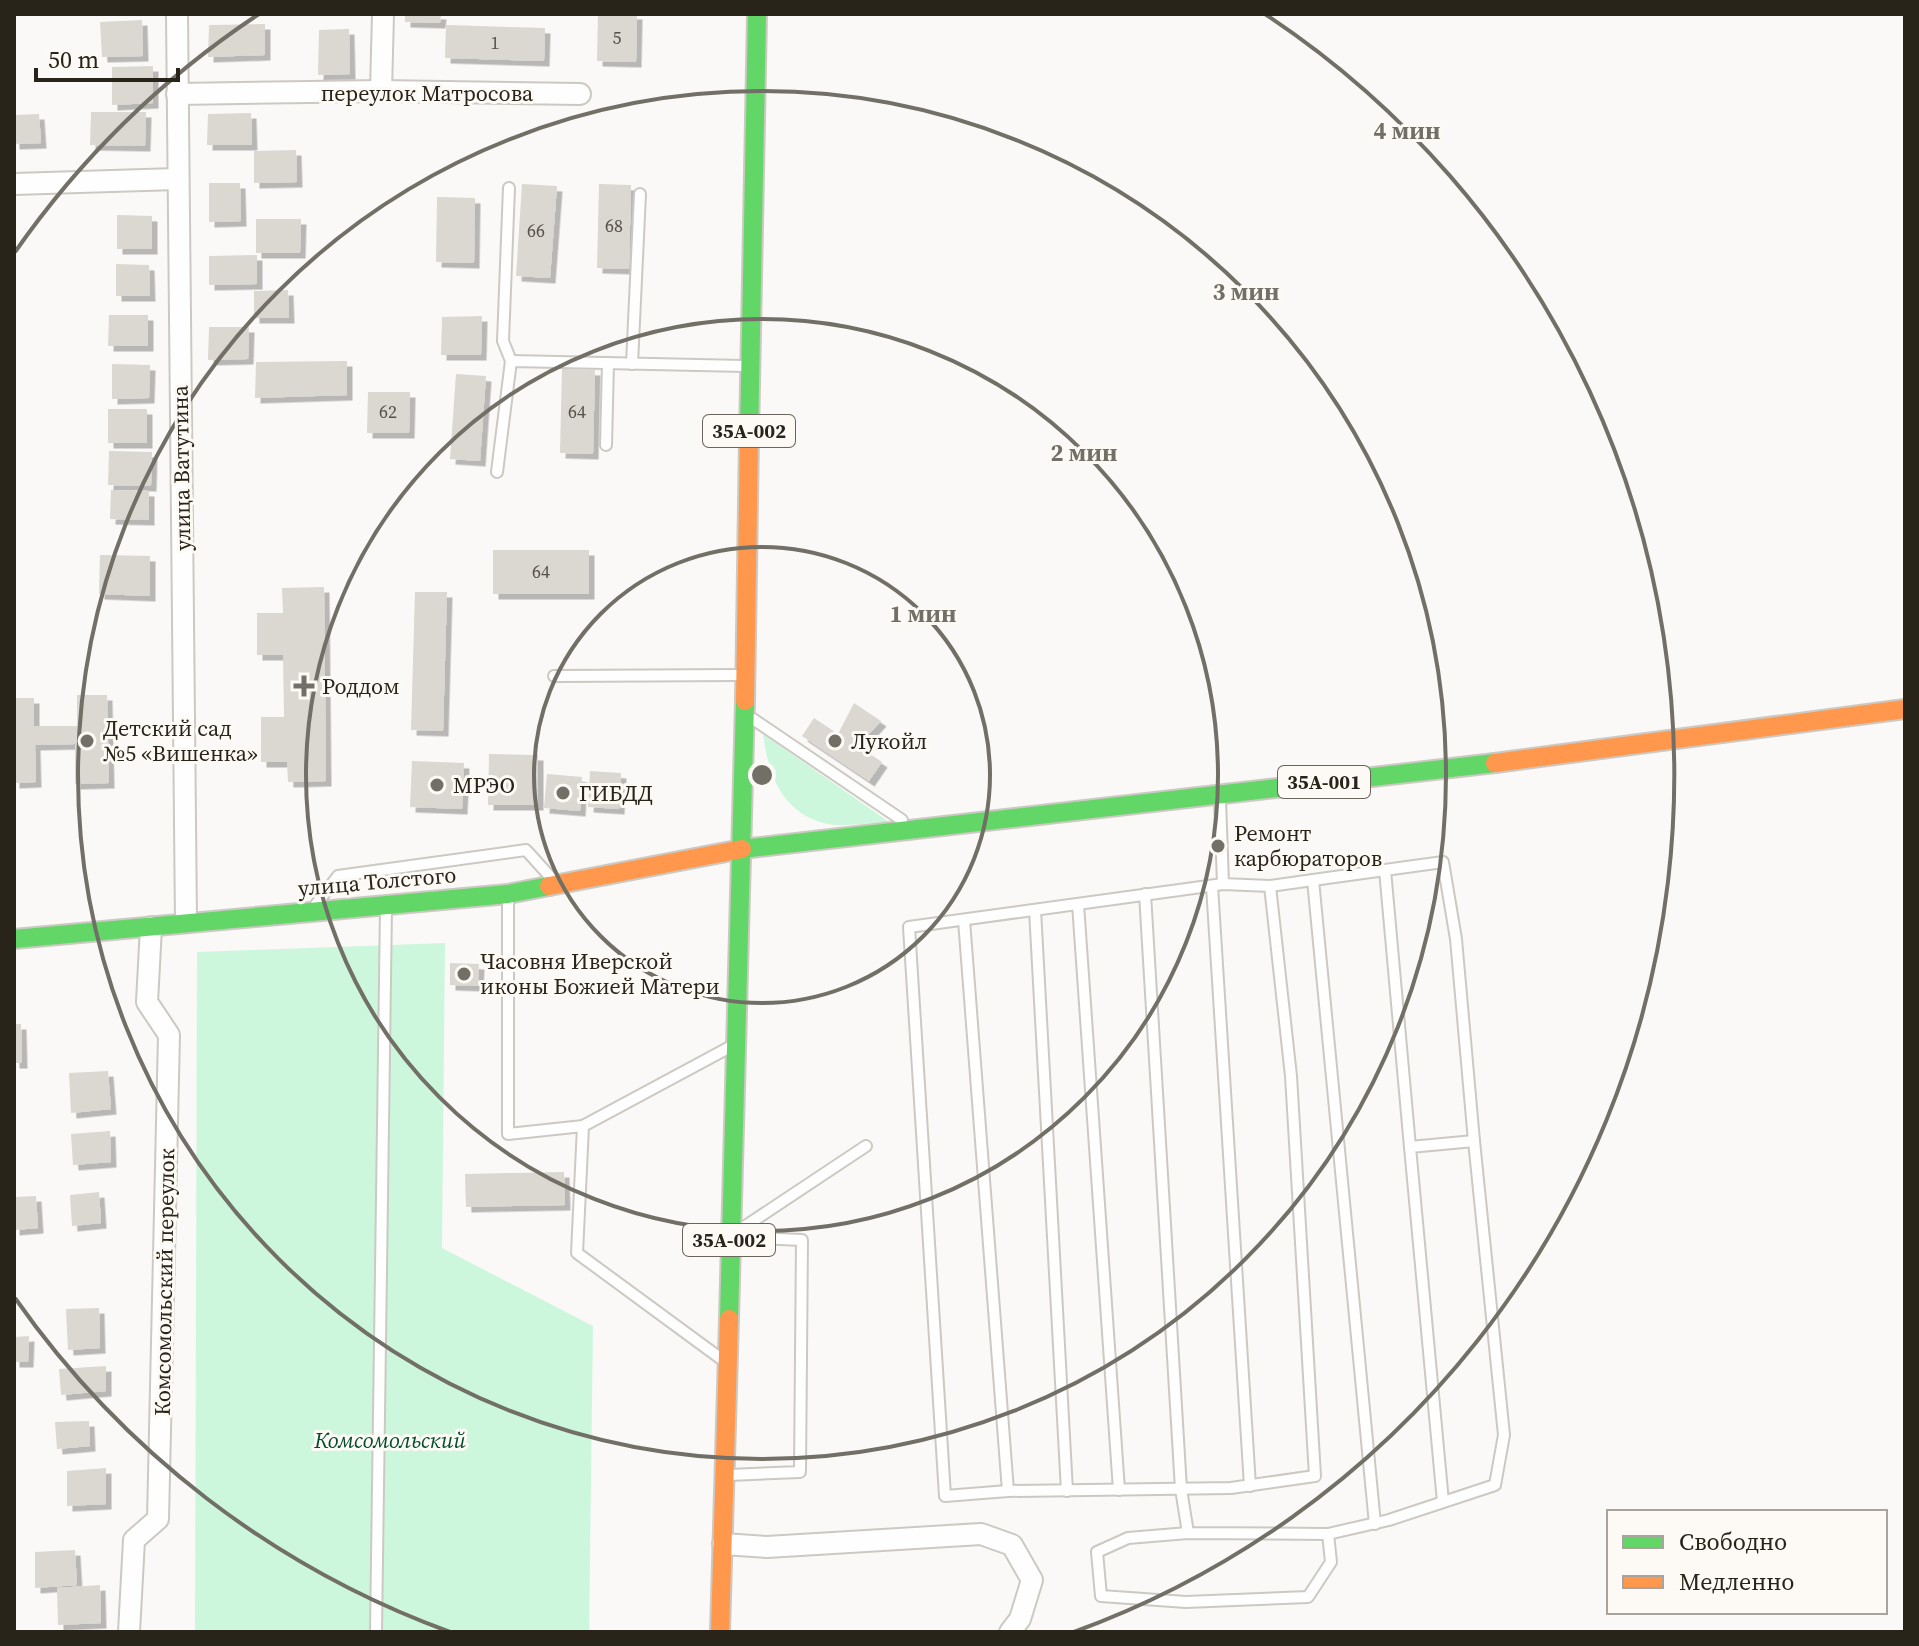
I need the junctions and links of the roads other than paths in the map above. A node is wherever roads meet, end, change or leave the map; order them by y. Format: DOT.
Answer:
graph roads {
  1 [pos="177,14"];
  2 [pos="383,14"];
  3 [pos="757,14"];
  4 [pos="381,91"];
  5 [pos="177,94"];
  6 [pos="580,94"];
  7 [pos="177,179"];
  8 [pos="14,184"];
  9 [pos="509,188"];
  10 [pos="640,194"];
  11 [pos="511,361"];
  12 [pos="608,363"];
  13 [pos="632,364"];
  14 [pos="751,366"];
  15 [pos="606,445"];
  16 [pos="497,472"];
  17 [pos="745,675"];
  18 [pos="554,676"];
  19 [pos="1905,709"];
  20 [pos="744,714"];
  21 [pos="1220,794"];
  22 [pos="913,828"];
  23 [pos="742,849"];
  24 [pos="1385,870"];
  25 [pos="1313,880"];
  26 [pos="557,884"];
  27 [pos="1217,885"];
  28 [pos="1270,886"];
  29 [pos="508,894"];
  30 [pos="1145,894"];
  31 [pos="1078,904"];
  32 [pos="386,905"];
  33 [pos="1035,910"];
  34 [pos="310,911"];
  35 [pos="964,920"];
  36 [pos="186,922"];
  37 [pos="151,927"];
  38 [pos="14,939"];
  39 [pos="736,1044"];
  40 [pos="583,1126"];
  41 [pos="1474,1141"];
  42 [pos="866,1146"];
  43 [pos="1410,1147"];
  44 [pos="729,1237"];
  45 [pos="725,1361"];
  46 [pos="723,1476"];
  47 [pos="1250,1486"];
  48 [pos="1181,1489"];
  49 [pos="1119,1490"];
  50 [pos="1008,1491"];
  51 [pos="1067,1491"];
  52 [pos="1443,1502"];
  53 [pos="1375,1524"];
  54 [pos="1188,1533"];
  55 [pos="1328,1534"];
  56 [pos="723,1544"];
  57 [pos="129,1632"];
  58 [pos="376,1632"];
  59 [pos="720,1632"];
  60 [pos="1010,1632"];
  1 -- 5 [label="street, улица Ватутина"];
  2 -- 4 [label="street"];
  3 -- 14 [label="main road, 35А-002"];
  4 -- 5 [label="street, переулок Матросова"];
  4 -- 6 [label="street, переулок Матросова"];
  5 -- 7 [label="street, улица Ватутина"];
  7 -- 8 [label="street"];
  7 -- 36 [label="street, улица Ватутина"];
  9 -- 11 [label="lane"];
  10 -- 13 [label="lane"];
  11 -- 12 [label="lane"];
  11 -- 16 [label="lane"];
  12 -- 13 [label="lane"];
  12 -- 15 [label="lane"];
  13 -- 14 [label="lane"];
  14 -- 17 [label="main road, 35А-002"];
  17 -- 18 [label="lane"];
  17 -- 20 [label="main road, 35А-002"];
  19 -- 21 [label="main road, 35А-001"];
  20 -- 22 [label="lane"];
  20 -- 23 [label="main road, 35А-002"];
  21 -- 22 [label="main road, 35А-001"];
  21 -- 27 [label="lane"];
  22 -- 23 [label="main road, 35А-001"];
  23 -- 26 [label="main road, улица Толстого"];
  23 -- 39 [label="main road, 35А-002"];
  24 -- 25 [label="lane"];
  24 -- 41 [label="lane"];
  24 -- 43 [label="lane"];
  25 -- 28 [label="lane"];
  25 -- 53 [label="lane"];
  26 -- 29 [label="main road, улица Толстого"];
  26 -- 34 [label="lane"];
  27 -- 28 [label="lane"];
  27 -- 30 [label="lane"];
  27 -- 47 [label="lane"];
  28 -- 47 [label="lane"];
  29 -- 32 [label="main road, улица Толстого"];
  29 -- 40 [label="lane"];
  30 -- 31 [label="lane"];
  30 -- 48 [label="lane"];
  31 -- 33 [label="lane"];
  31 -- 49 [label="lane"];
  32 -- 34 [label="main road, улица Толстого"];
  32 -- 58 [label="lane"];
  33 -- 35 [label="lane"];
  33 -- 51 [label="lane"];
  34 -- 36 [label="main road, улица Толстого"];
  35 -- 50 [label="lane"];
  35 -- 50 [label="lane"];
  36 -- 37 [label="main road, улица Толстого"];
  37 -- 38 [label="main road, улица Толстого"];
  37 -- 57 [label="street, Комсомольский переулок"];
  39 -- 40 [label="lane"];
  39 -- 44 [label="main road, 35А-002"];
  40 -- 45 [label="lane"];
  41 -- 43 [label="lane"];
  41 -- 52 [label="lane"];
  42 -- 44 [label="lane"];
  43 -- 52 [label="lane"];
  44 -- 45 [label="main road, 35А-002"];
  44 -- 46 [label="lane"];
  45 -- 46 [label="main road, 35А-002"];
  46 -- 56 [label="main road, 35А-002"];
  47 -- 48 [label="lane"];
  48 -- 49 [label="lane"];
  48 -- 54 [label="lane"];
  49 -- 51 [label="lane"];
  50 -- 51 [label="lane"];
  52 -- 53 [label="lane"];
  53 -- 55 [label="lane"];
  54 -- 55 [label="lane"];
  54 -- 55 [label="lane"];
  56 -- 59 [label="main road, 35А-002"];
  56 -- 60 [label="street"];
}
